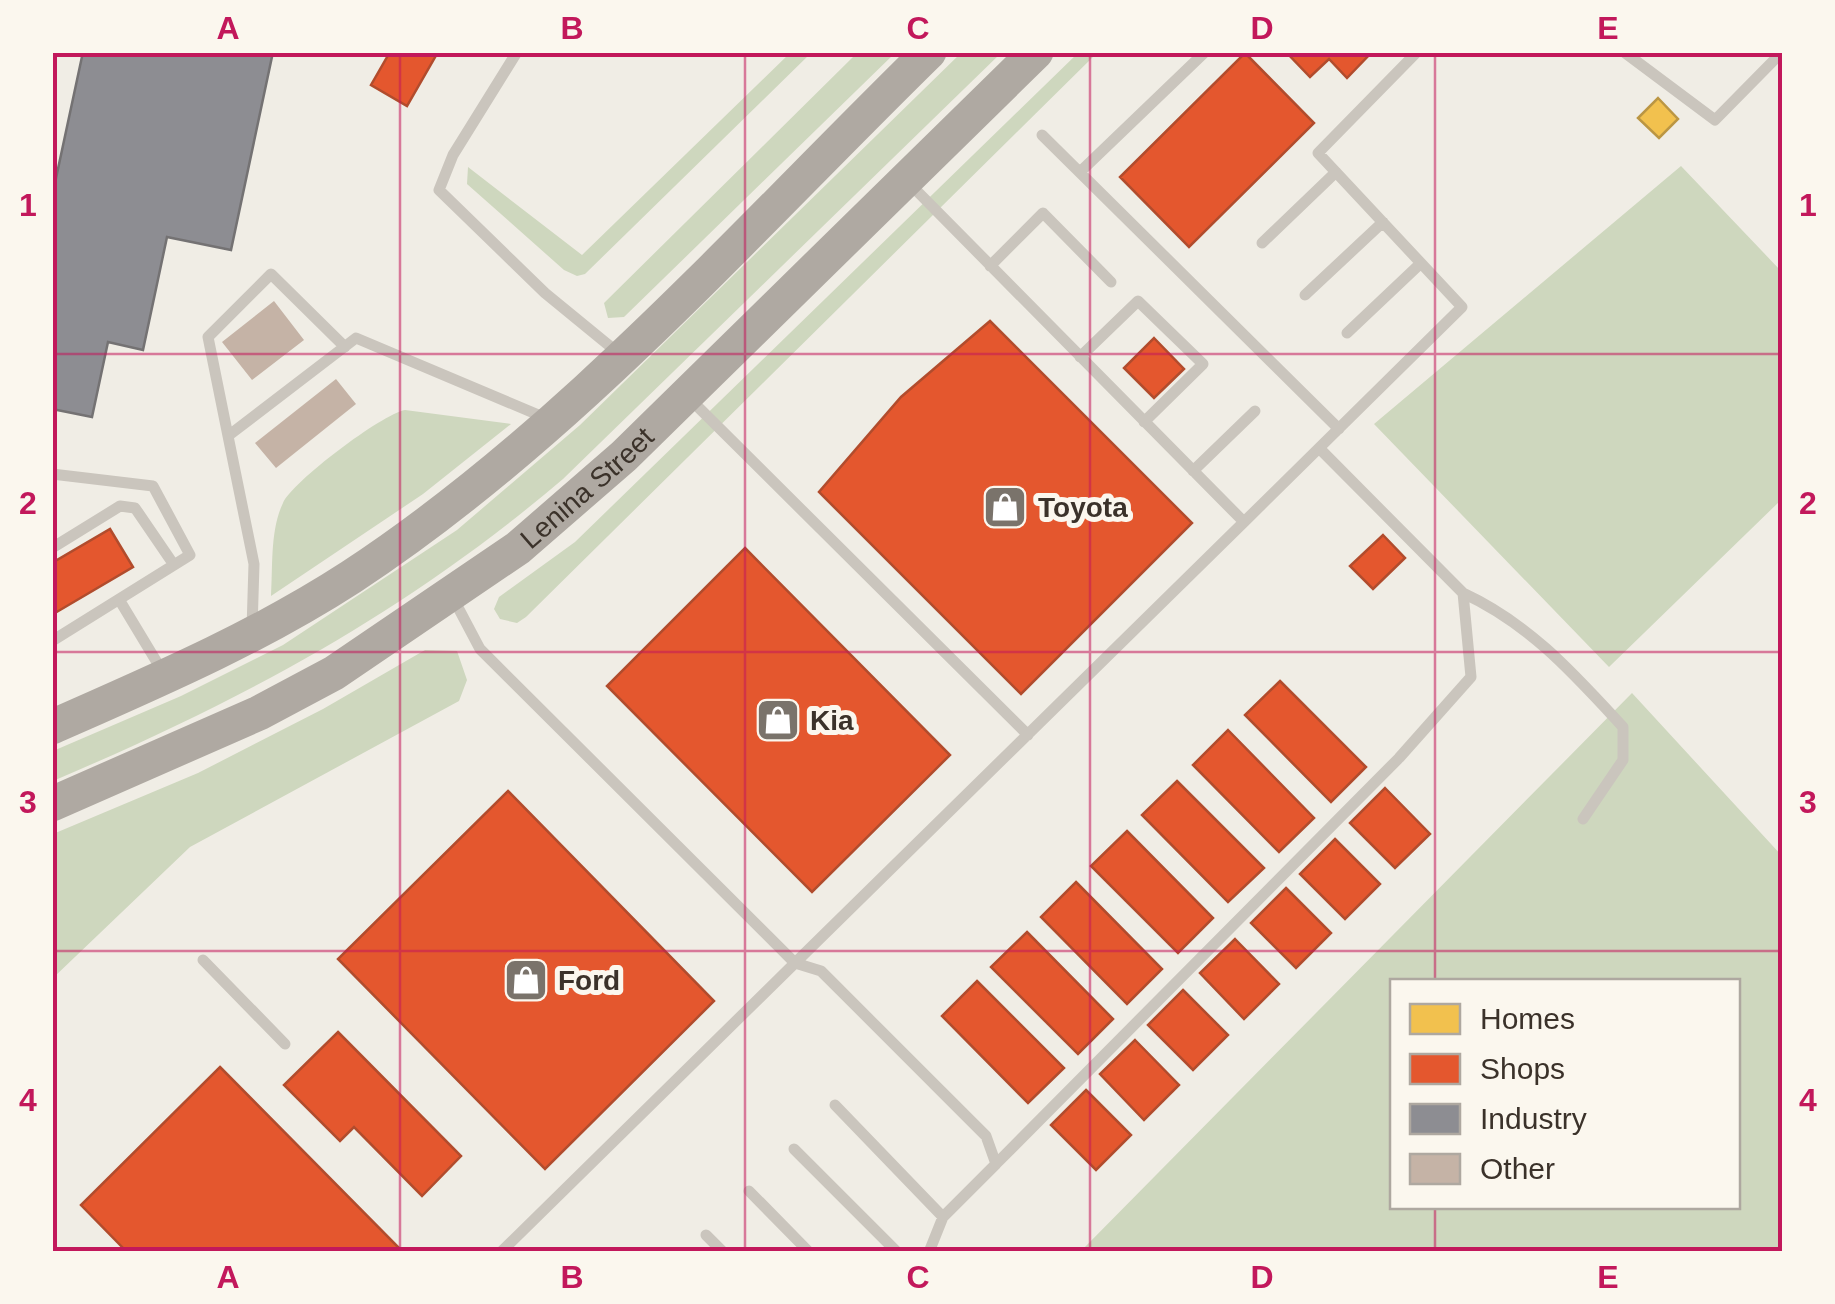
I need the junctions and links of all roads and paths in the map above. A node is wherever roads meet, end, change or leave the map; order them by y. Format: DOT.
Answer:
graph roads {
  1 [pos="517,52"];
  2 [pos="929,52"];
  3 [pos="1036,52"];
  4 [pos="1204,52"];
  5 [pos="1417,52"];
  6 [pos="1624,52"];
  7 [pos="1782,52"];
  8 [pos="1042,135"];
  9 [pos="1080,172"];
  10 [pos="1336,172"];
  11 [pos="906,180"];
  12 [pos="1383,222"];
  13 [pos="1262,242"];
  14 [pos="1421,263"];
  15 [pos="990,266"];
  16 [pos="1111,282"];
  17 [pos="1305,295"];
  18 [pos="1347,333"];
  19 [pos="344,346"];
  20 [pos="621,355"];
  21 [pos="1080,357"];
  22 [pos="686,395"];
  23 [pos="1255,411"];
  24 [pos="552,420"];
  25 [pos="1144,422"];
  26 [pos="1339,429"];
  27 [pos="228,436"];
  28 [pos="1320,449"];
  29 [pos="1193,472"];
  30 [pos="52,474"];
  31 [pos="1244,522"];
  32 [pos="52,548"];
  33 [pos="174,566"];
  34 [pos="1463,593"];
  35 [pos="452,596"];
  36 [pos="120,601"];
  37 [pos="252,634"];
  38 [pos="52,641"];
  39 [pos="166,677"];
  40 [pos="52,727"];
  41 [pos="1028,735"];
  42 [pos="52,804"];
  43 [pos="1583,819"];
  44 [pos="202,960"];
  45 [pos="795,963"];
  46 [pos="286,1044"];
  47 [pos="835,1105"];
  48 [pos="794,1148"];
  49 [pos="996,1164"];
  50 [pos="749,1191"];
  51 [pos="943,1217"];
  52 [pos="706,1235"];
  53 [pos="511,1249"];
  54 [pos="722,1252"];
  55 [pos="809,1252"];
  56 [pos="897,1252"];
  57 [pos="929,1252"];
  1 -- 20 [label="lane"];
  2 -- 20 [label="main road"];
  3 -- 11 [label="main road, Lenina Street"];
  4 -- 9 [label="lane"];
  5 -- 10 [label="lane"];
  6 -- 7 [label="lane"];
  8 -- 9 [label="lane"];
  9 -- 26 [label="lane"];
  10 -- 12 [label="lane"];
  10 -- 13 [label="lane"];
  11 -- 15 [label="lane"];
  11 -- 22 [label="main road, Lenina Street"];
  12 -- 14 [label="lane"];
  12 -- 17 [label="lane"];
  14 -- 18 [label="lane"];
  14 -- 26 [label="lane"];
  15 -- 16 [label="lane"];
  15 -- 21 [label="lane"];
  19 -- 24 [label="lane"];
  19 -- 27 [label="lane"];
  19 -- 27 [label="lane"];
  20 -- 24 [label="main road"];
  21 -- 25 [label="lane"];
  21 -- 25 [label="lane"];
  22 -- 35 [label="main road, Lenina Street"];
  22 -- 41 [label="lane"];
  23 -- 29 [label="lane"];
  24 -- 37 [label="main road"];
  25 -- 29 [label="lane"];
  26 -- 28 [label="lane"];
  27 -- 37 [label="lane"];
  28 -- 31 [label="lane"];
  28 -- 34 [label="lane"];
  29 -- 31 [label="lane"];
  30 -- 33 [label="lane"];
  31 -- 41 [label="lane"];
  32 -- 33 [label="lane"];
  33 -- 36 [label="lane"];
  34 -- 43 [label="lane"];
  34 -- 49 [label="lane"];
  35 -- 42 [label="main road, Lenina Street"];
  35 -- 45 [label="lane"];
  36 -- 38 [label="lane"];
  36 -- 39 [label="lane"];
  37 -- 39 [label="main road"];
  39 -- 40 [label="main road"];
  41 -- 45 [label="lane"];
  44 -- 46 [label="lane"];
  45 -- 49 [label="lane"];
  45 -- 53 [label="lane"];
  47 -- 51 [label="lane"];
  48 -- 56 [label="lane"];
  49 -- 51 [label="lane"];
  50 -- 55 [label="lane"];
  51 -- 57 [label="lane"];
  52 -- 54 [label="lane"];
}
